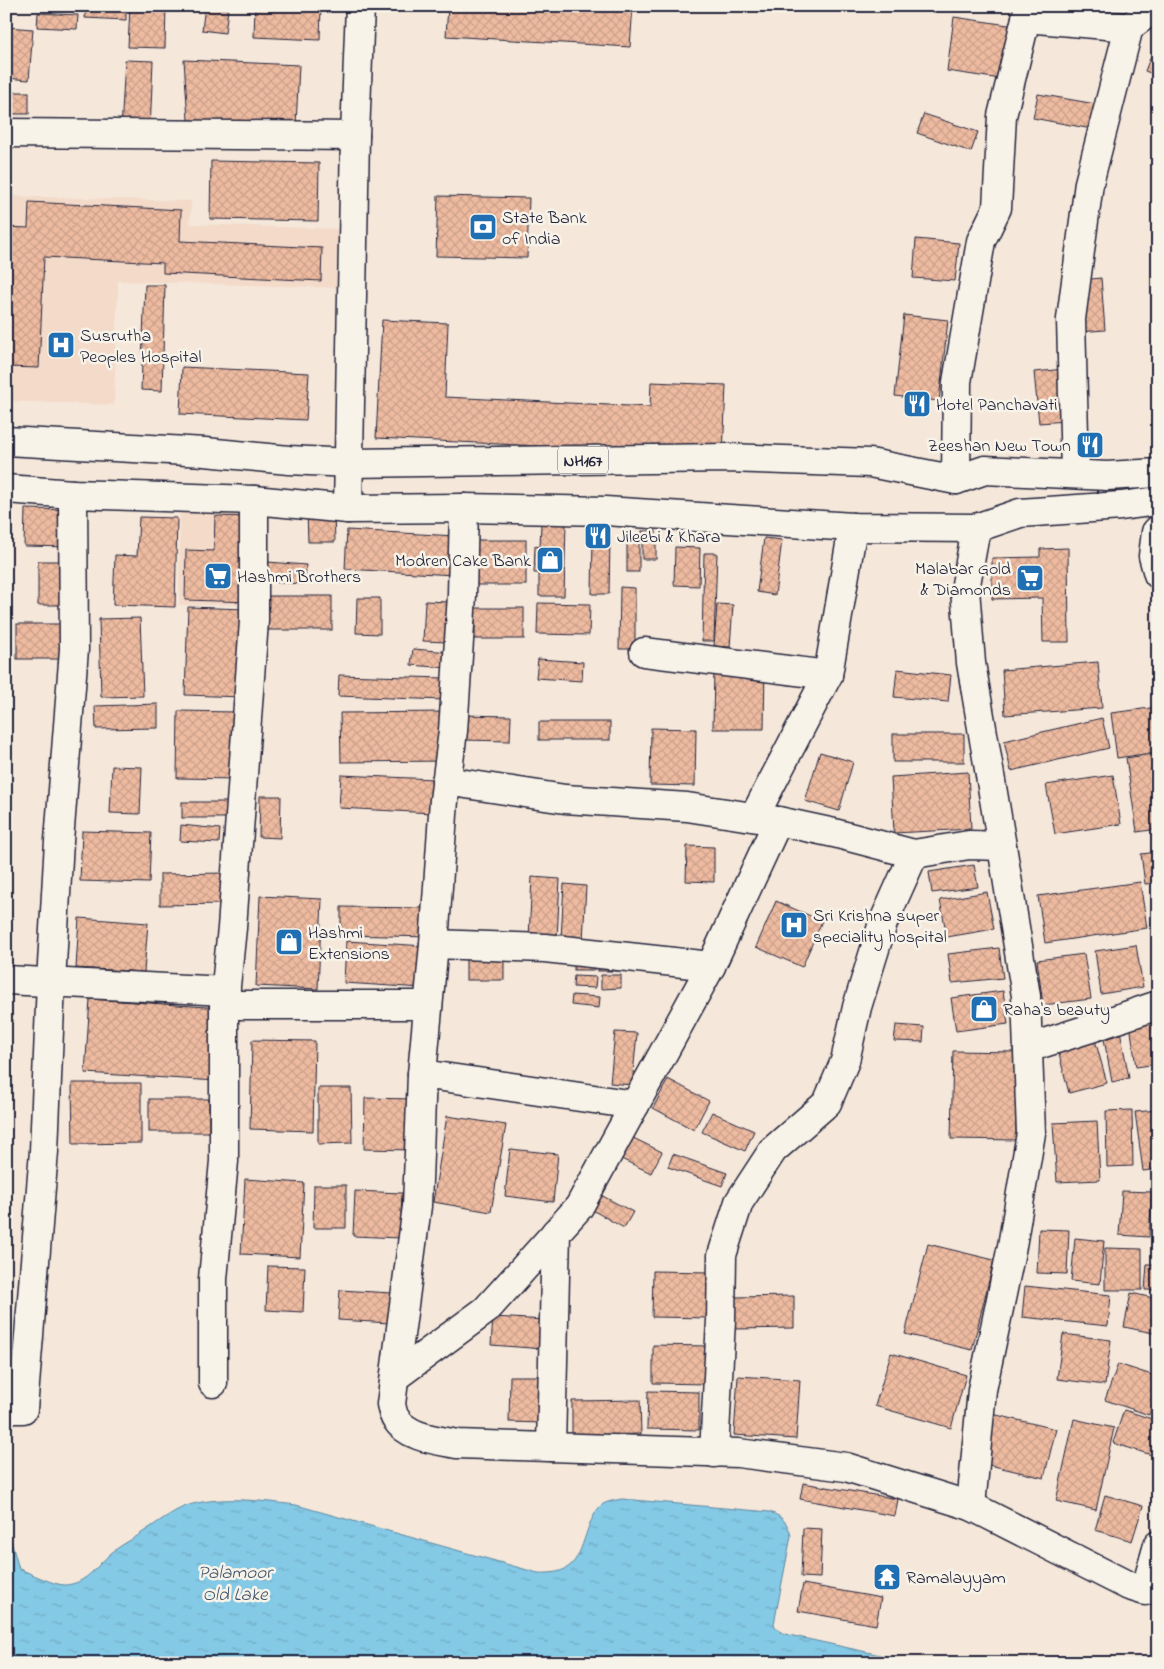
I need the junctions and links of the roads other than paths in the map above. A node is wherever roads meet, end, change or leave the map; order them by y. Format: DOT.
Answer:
graph roads {
  1 [pos="360,6"];
  2 [pos="1157,6"];
  3 [pos="1027,12"];
  4 [pos="1129,28"];
  5 [pos="6,133"];
  6 [pos="355,136"];
  7 [pos="6,441"];
  8 [pos="349,463"];
  9 [pos="1075,473"];
  10 [pos="1156,474"];
  11 [pos="956,480"];
  12 [pos="6,489"];
  13 [pos="73,494"];
  14 [pos="254,500"];
  15 [pos="1158,501"];
  16 [pos="464,508"];
  17 [pos="348,509"];
  18 [pos="852,527"];
  19 [pos="976,528"];
  20 [pos="1158,530"];
  21 [pos="1158,574"];
  22 [pos="644,652"];
  23 [pos="828,675"];
  24 [pos="446,781"];
  25 [pos="766,819"];
  26 [pos="1002,846"];
  27 [pos="914,854"];
  28 [pos="434,944"];
  29 [pos="711,966"];
  30 [pos="6,980"];
  31 [pos="50,982"];
  32 [pos="225,998"];
  33 [pos="428,1005"];
  34 [pos="1158,1005"];
  35 [pos="1028,1048"];
  36 [pos="422,1074"];
  37 [pos="634,1105"];
  38 [pos="556,1232"];
  39 [pos="394,1377"];
  40 [pos="213,1383"];
  41 [pos="6,1408"];
  42 [pos="551,1447"];
  43 [pos="714,1452"];
  44 [pos="971,1506"];
  45 [pos="1158,1545"];
  46 [pos="1151,1593"];
  1 -- 6 [label="main road"];
  2 -- 4 [label="main road"];
  3 -- 4 [label="main road"];
  3 -- 11 [label="main road"];
  4 -- 9 [label="main road"];
  5 -- 6 [label="main road"];
  6 -- 8 [label="main road"];
  7 -- 8 [label="main road, NH167"];
  8 -- 11 [label="main road, NH167"];
  8 -- 17 [label="main road"];
  9 -- 10 [label="main road"];
  9 -- 11 [label="main road"];
  12 -- 13 [label="main road"];
  13 -- 14 [label="main road"];
  13 -- 31 [label="main road"];
  14 -- 17 [label="main road"];
  14 -- 32 [label="main road"];
  15 -- 19 [label="main road"];
  16 -- 17 [label="main road"];
  16 -- 18 [label="main road"];
  16 -- 24 [label="main road"];
  18 -- 19 [label="main road"];
  18 -- 23 [label="main road"];
  19 -- 26 [label="main road"];
  20 -- 21 [label="main road"];
  22 -- 23 [label="main road"];
  23 -- 25 [label="main road"];
  24 -- 25 [label="main road"];
  24 -- 28 [label="main road"];
  25 -- 27 [label="main road"];
  25 -- 29 [label="main road"];
  26 -- 27 [label="main road"];
  26 -- 35 [label="main road"];
  27 -- 43 [label="main road"];
  28 -- 29 [label="main road"];
  28 -- 33 [label="main road"];
  29 -- 37 [label="main road"];
  30 -- 31 [label="main road"];
  31 -- 32 [label="main road"];
  31 -- 41 [label="main road"];
  32 -- 33 [label="main road"];
  32 -- 40 [label="main road"];
  33 -- 36 [label="main road"];
  34 -- 35 [label="main road"];
  35 -- 44 [label="main road"];
  36 -- 37 [label="main road"];
  36 -- 39 [label="main road"];
  37 -- 38 [label="main road"];
  38 -- 39 [label="main road"];
  38 -- 42 [label="main road"];
  39 -- 42 [label="main road"];
  42 -- 43 [label="main road"];
  43 -- 44 [label="main road"];
  44 -- 46 [label="main road"];
  45 -- 46 [label="main road"];
}
